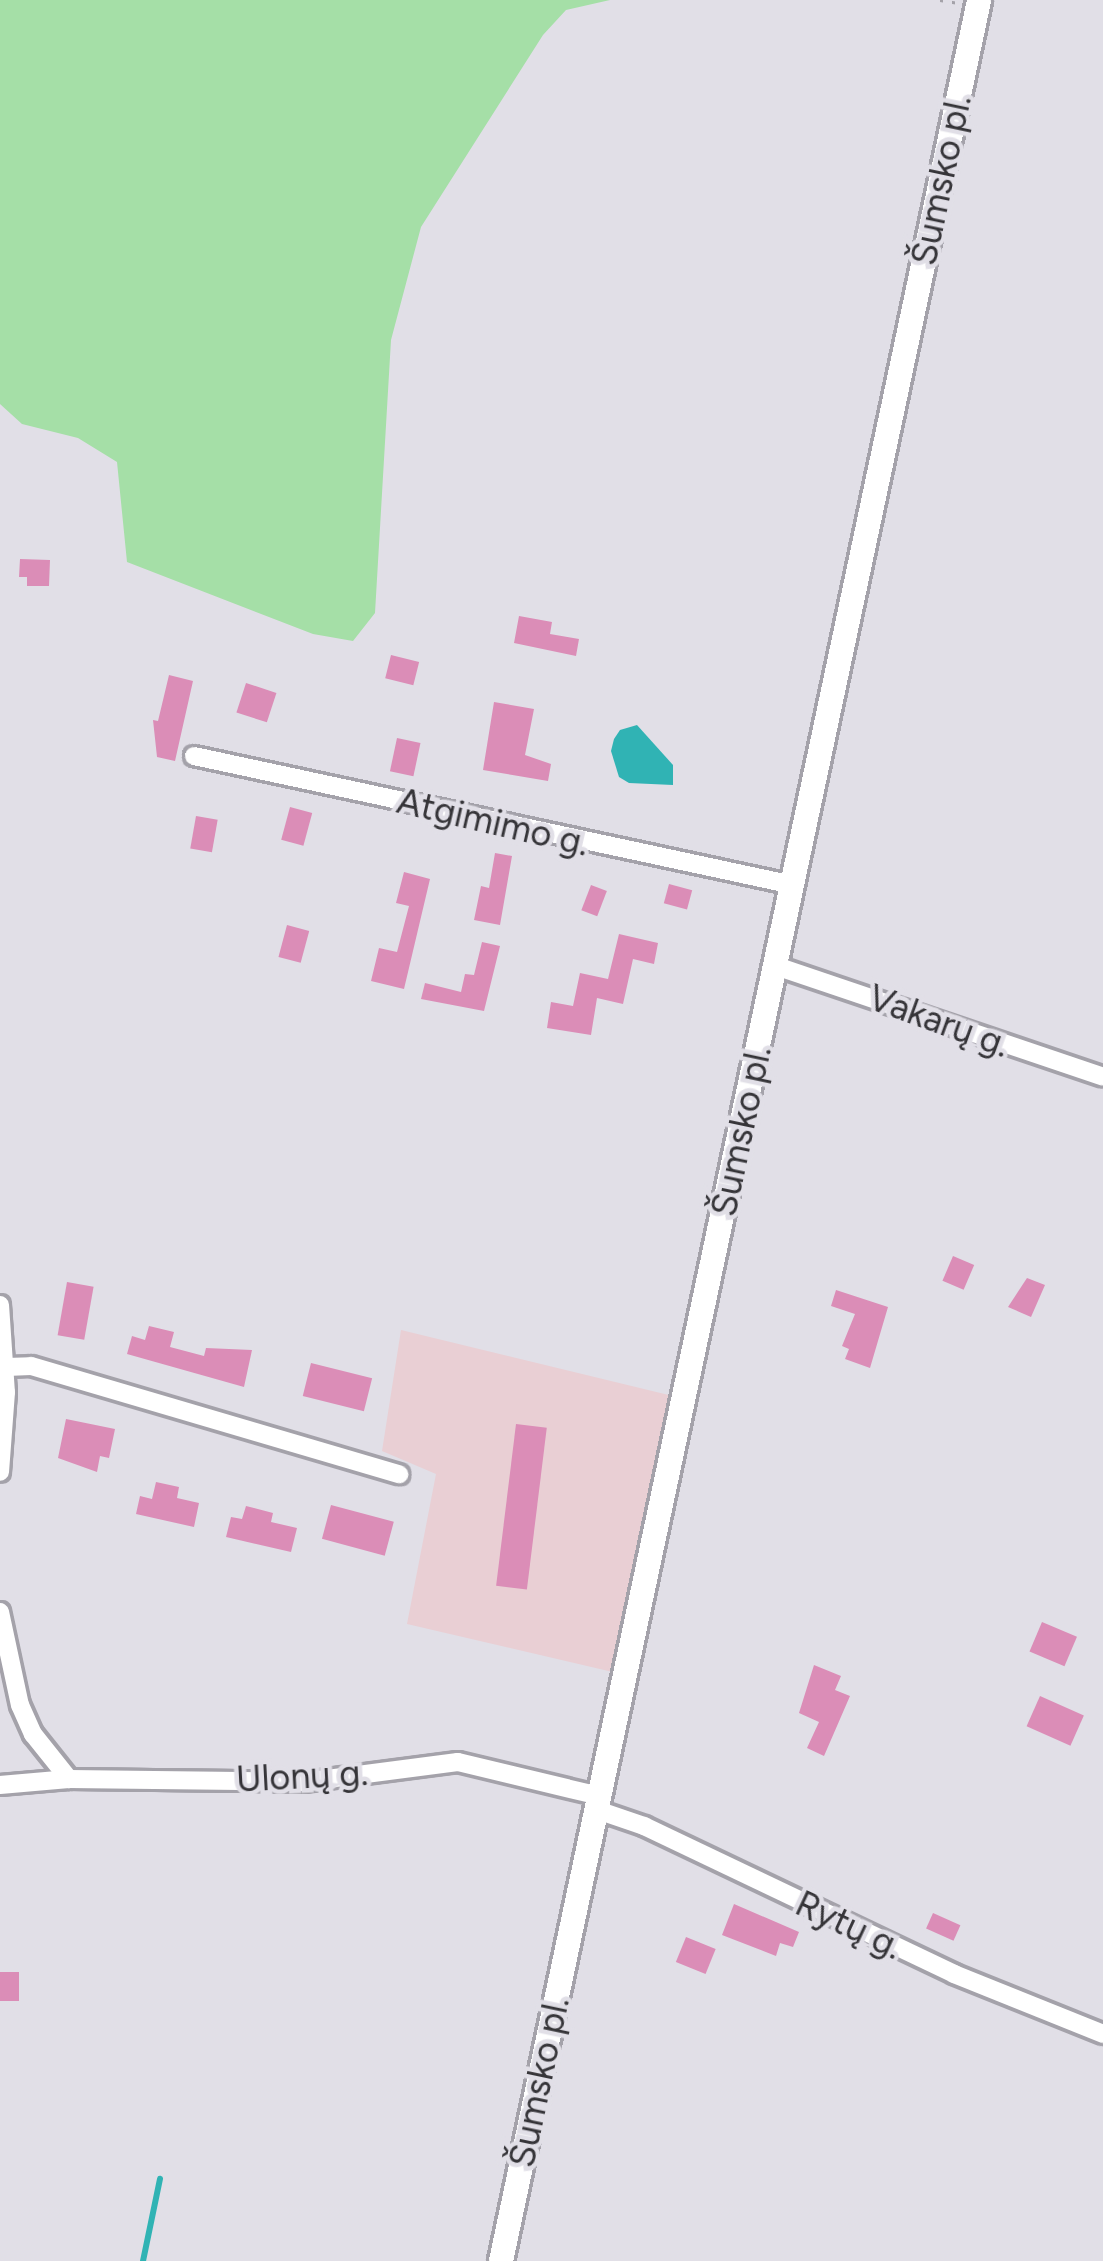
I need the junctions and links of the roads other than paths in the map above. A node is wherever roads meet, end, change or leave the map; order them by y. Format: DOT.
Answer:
graph roads {
  1 [pos="980,0"];
  2 [pos="194,756"];
  3 [pos="793,885"];
  4 [pos="776,966"];
  5 [pos="1103,1077"];
  6 [pos="0,1305"];
  7 [pos="6,1367"];
  8 [pos="0,1472"];
  9 [pos="399,1474"];
  10 [pos="0,1612"];
  11 [pos="69,1778"];
  12 [pos="0,1785"];
  13 [pos="598,1803"];
  14 [pos="1103,2034"];
  15 [pos="501,2261"];
  1 -- 3 [label="main road, Šumsko pl."];
  2 -- 3 [label="street, Atgimimo g."];
  3 -- 4 [label="main road, Šumsko pl."];
  4 -- 5 [label="street, Vakarų g."];
  4 -- 13 [label="main road, Šumsko pl."];
  6 -- 7 [label="street"];
  7 -- 8 [label="street"];
  7 -- 9 [label="street"];
  10 -- 11 [label="street"];
  11 -- 12 [label="street, Ulonų g."];
  11 -- 13 [label="street, Ulonų g."];
  13 -- 14 [label="street, Rytų g."];
  13 -- 15 [label="main road, Šumsko pl."];
}
